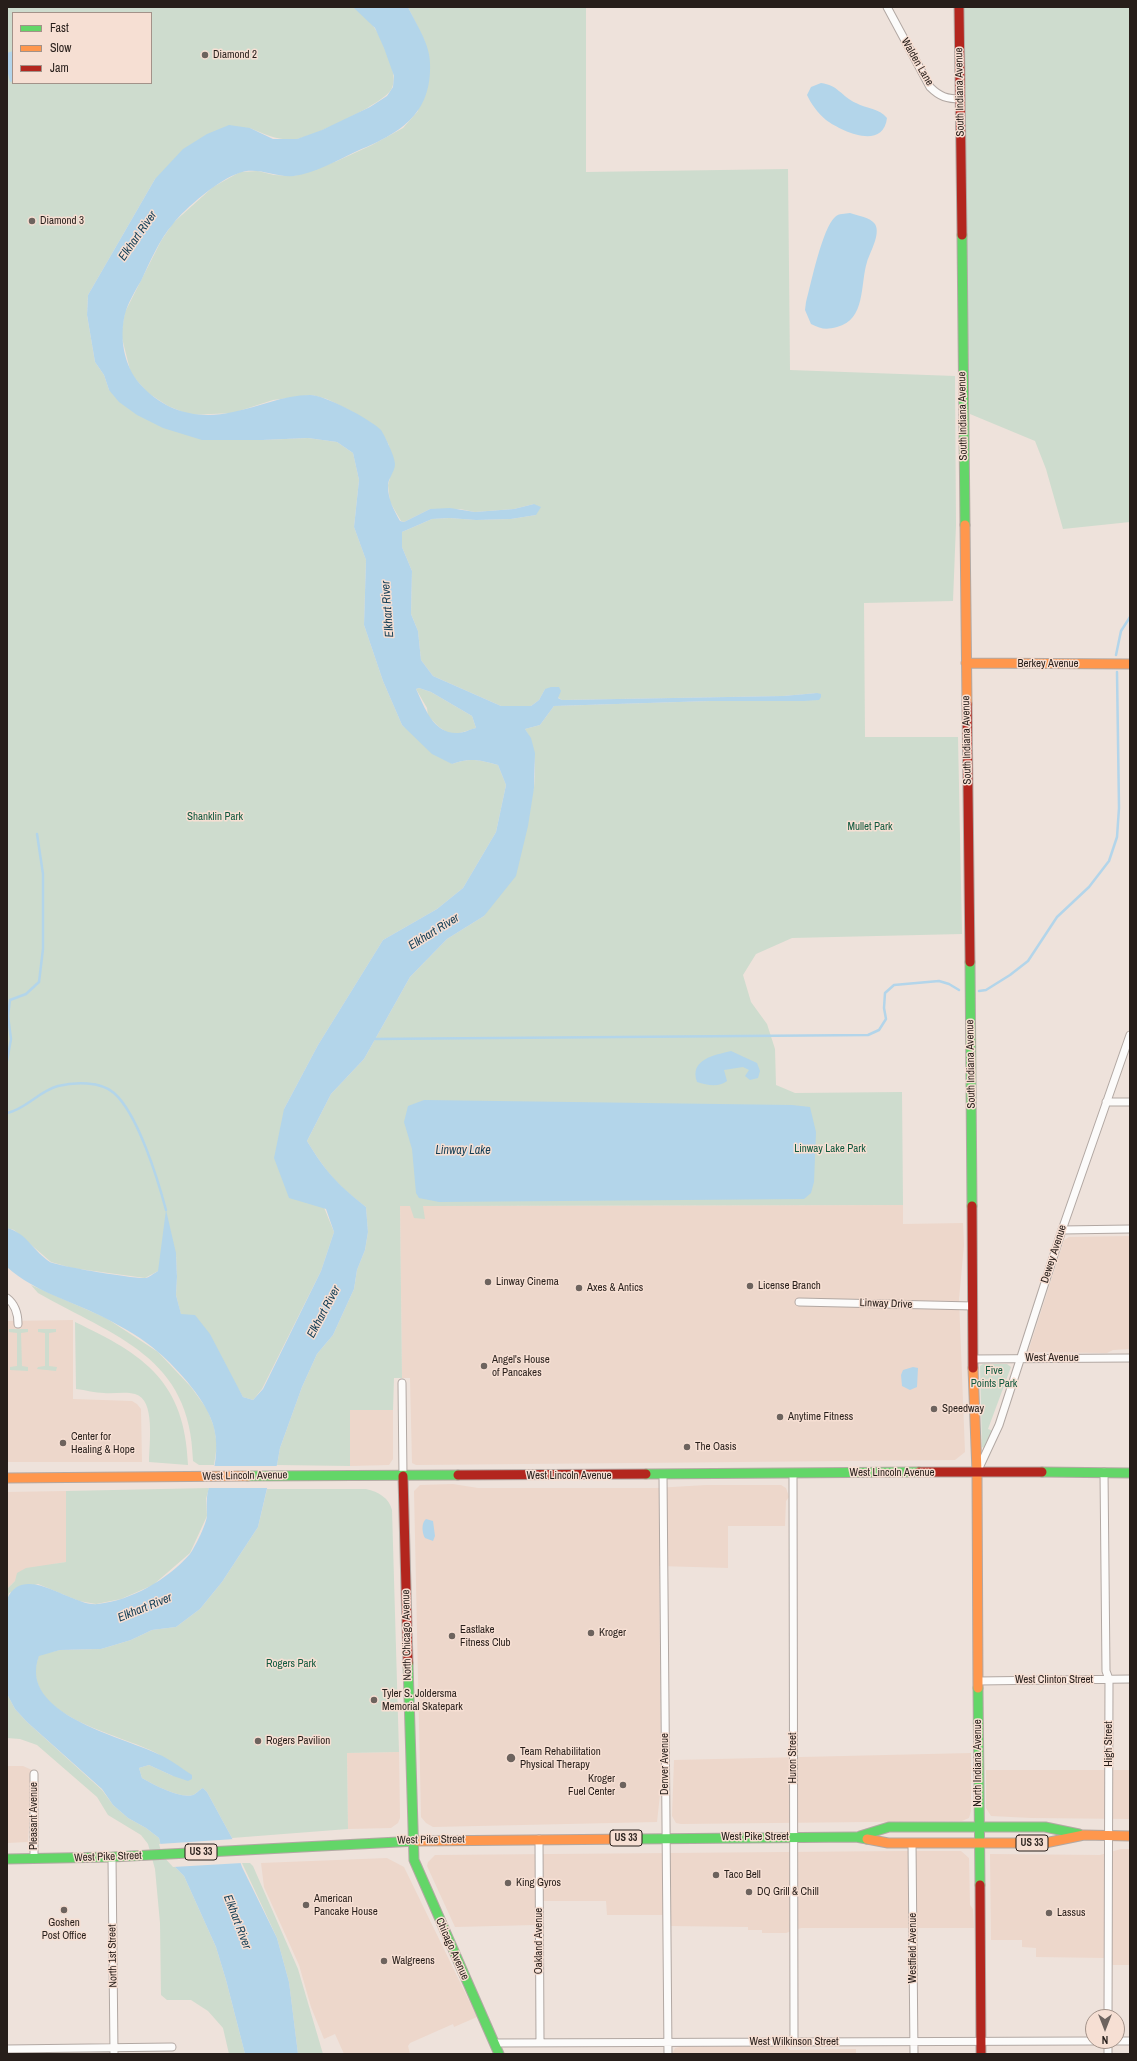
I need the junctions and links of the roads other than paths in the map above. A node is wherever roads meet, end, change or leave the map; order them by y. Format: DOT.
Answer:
graph roads {
  1 [pos="887,7"];
  2 [pos="959,7"];
  3 [pos="961,99"];
  4 [pos="966,663"];
  5 [pos="1130,664"];
  6 [pos="1130,1034"];
  7 [pos="1106,1102"];
  8 [pos="1130,1102"];
  9 [pos="1130,1229"];
  10 [pos="1062,1230"];
  11 [pos="7,1298"];
  12 [pos="799,1302"];
  13 [pos="973,1306"];
  14 [pos="18,1324"];
  15 [pos="1019,1358"];
  16 [pos="1130,1358"];
  17 [pos="973,1359"];
  18 [pos="402,1384"];
  19 [pos="976,1472"];
  20 [pos="1104,1472"];
  21 [pos="792,1473"];
  22 [pos="1130,1473"];
  23 [pos="663,1475"];
  24 [pos="403,1476"];
  25 [pos="7,1478"];
  26 [pos="1109,1679"];
  27 [pos="1130,1679"];
  28 [pos="978,1681"];
  29 [pos="34,1774"];
  30 [pos="978,1827"];
  31 [pos="1084,1835"];
  32 [pos="1108,1835"];
  33 [pos="1130,1836"];
  34 [pos="794,1837"];
  35 [pos="856,1837"];
  36 [pos="666,1838"];
  37 [pos="539,1839"];
  38 [pos="412,1841"];
  39 [pos="912,1842"];
  40 [pos="979,1842"];
  41 [pos="112,1857"];
  42 [pos="7,1859"];
  43 [pos="34,1859"];
  44 [pos="1108,2009"];
  45 [pos="914,2041"];
  46 [pos="1085,2041"];
  47 [pos="794,2042"];
  48 [pos="981,2042"];
  49 [pos="494,2043"];
  50 [pos="540,2043"];
  51 [pos="668,2043"];
  52 [pos="172,2047"];
  53 [pos="7,2049"];
  54 [pos="114,2051"];
  55 [pos="499,2054"];
  56 [pos="668,2054"];
  57 [pos="914,2054"];
  58 [pos="981,2054"];
  1 -- 3 [label="street, Walden Lane"];
  2 -- 3 [label="main road, South Indiana Avenue"];
  3 -- 4 [label="main road, South Indiana Avenue"];
  4 -- 5 [label="main road, Berkey Avenue"];
  4 -- 13 [label="main road, South Indiana Avenue"];
  6 -- 7 [label="street, Dewey Avenue"];
  7 -- 8 [label="street"];
  7 -- 10 [label="street, Dewey Avenue"];
  9 -- 10 [label="street"];
  10 -- 15 [label="street, Dewey Avenue"];
  11 -- 14 [label="street"];
  12 -- 13 [label="street, Linway Drive"];
  13 -- 17 [label="main road, South Indiana Avenue"];
  15 -- 16 [label="street, West Avenue"];
  15 -- 17 [label="street, West Avenue"];
  15 -- 19 [label="street, Dewey Avenue"];
  17 -- 19 [label="main road, South Indiana Avenue"];
  18 -- 24 [label="street"];
  19 -- 20 [label="main road, West Lincoln Avenue"];
  19 -- 21 [label="main road, West Lincoln Avenue"];
  19 -- 28 [label="main road, North Indiana Avenue"];
  20 -- 22 [label="main road, West Lincoln Avenue"];
  20 -- 26 [label="street, High Street"];
  21 -- 23 [label="main road, West Lincoln Avenue"];
  21 -- 34 [label="street, Huron Street"];
  23 -- 24 [label="main road, West Lincoln Avenue"];
  23 -- 36 [label="street, Denver Avenue"];
  24 -- 25 [label="main road, West Lincoln Avenue"];
  24 -- 38 [label="main road, North Chicago Avenue"];
  26 -- 27 [label="street, West Clinton Street"];
  26 -- 28 [label="street, West Clinton Street"];
  26 -- 32 [label="street, High Street"];
  28 -- 30 [label="main road, North Indiana Avenue"];
  29 -- 43 [label="street, Pleasant Avenue"];
  30 -- 31 [label="main road, West Pike Street"];
  30 -- 35 [label="main road, West Pike Street"];
  30 -- 40 [label="main road, North Indiana Avenue"];
  31 -- 32 [label="main road, West Pike Street / US 33"];
  31 -- 40 [label="main road, West Pike Street / US 33"];
  32 -- 33 [label="main road, West Pike Street / US 33"];
  32 -- 44 [label="street, High Street"];
  34 -- 35 [label="main road, West Pike Street / US 33"];
  34 -- 36 [label="main road, West Pike Street / US 33"];
  34 -- 47 [label="street, Huron Street"];
  35 -- 39 [label="main road, West Pike Street / US 33"];
  36 -- 37 [label="main road, West Pike Street / US 33"];
  36 -- 51 [label="street, Denver Avenue"];
  37 -- 38 [label="main road, West Pike Street / US 33"];
  37 -- 50 [label="street, Oakland Avenue"];
  38 -- 41 [label="main road, West Pike Street / US 33"];
  38 -- 49 [label="main road, Chicago Avenue"];
  39 -- 40 [label="main road, West Pike Street / US 33"];
  39 -- 45 [label="street, Westfield Avenue"];
  40 -- 48 [label="main road, North Indiana Avenue"];
  41 -- 43 [label="main road, West Pike Street / US 33"];
  41 -- 54 [label="street, North 1st Street"];
  42 -- 43 [label="main road, West Pike Street / US 33"];
  45 -- 47 [label="street, West Wilkinson Street"];
  45 -- 48 [label="street, West Wilkinson Street"];
  45 -- 57 [label="street, Westfield Avenue"];
  46 -- 48 [label="street, West Wilkinson Street"];
  47 -- 51 [label="street, West Wilkinson Street"];
  48 -- 58 [label="main road, North Indiana Avenue"];
  49 -- 50 [label="street, West Wilkinson Street"];
  49 -- 55 [label="main road, Chicago Avenue"];
  50 -- 51 [label="street, West Wilkinson Street"];
  51 -- 56 [label="street, Denver Avenue"];
  52 -- 54 [label="street"];
  53 -- 54 [label="street"];
}
